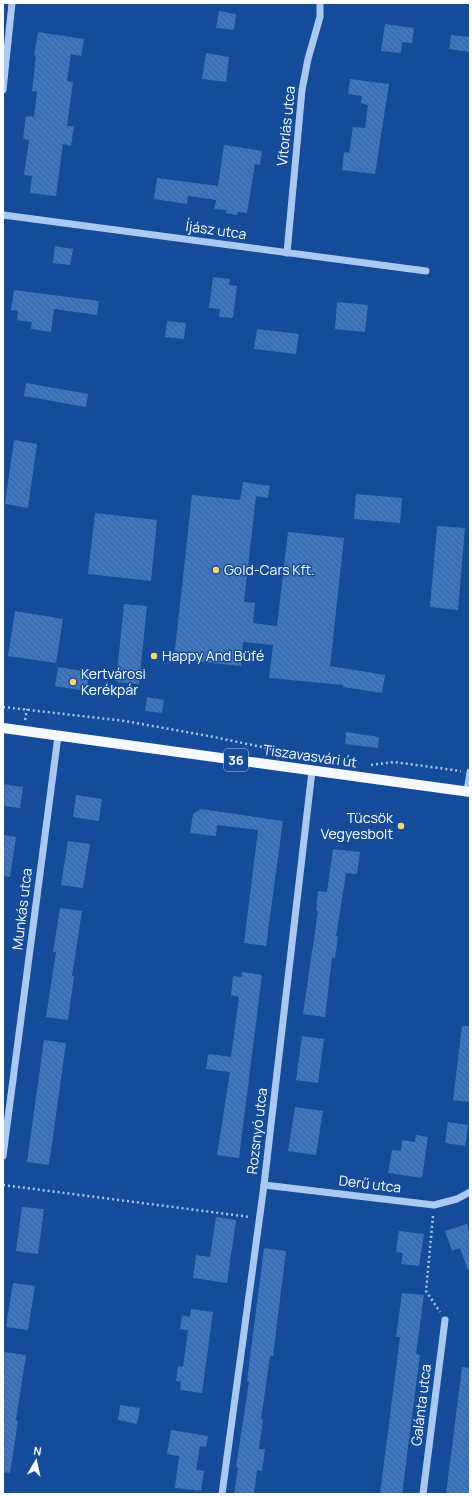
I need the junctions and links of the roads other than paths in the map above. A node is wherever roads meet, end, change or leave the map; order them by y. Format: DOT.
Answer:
graph roads {
  1 [pos="12,3"];
  2 [pos="320,3"];
  3 [pos="3,90"];
  4 [pos="3,215"];
  5 [pos="287,253"];
  6 [pos="426,271"];
  7 [pos="3,728"];
  8 [pos="58,736"];
  9 [pos="312,771"];
  10 [pos="466,772"];
  11 [pos="469,792"];
  12 [pos="3,1156"];
  13 [pos="264,1185"];
  14 [pos="470,1192"];
  15 [pos="445,1320"];
  16 [pos="222,1494"];
  17 [pos="423,1494"];
  1 -- 3 [label="street"];
  2 -- 5 [label="street, Vitorlás utca"];
  4 -- 5 [label="street, Íjász utca"];
  5 -- 6 [label="street, Íjász utca"];
  7 -- 8 [label="main road, Tiszavasvári út / 36"];
  8 -- 9 [label="main road, Tiszavasvári út / 36"];
  8 -- 12 [label="street, Munkás utca"];
  9 -- 11 [label="main road, Tiszavasvári út / 36"];
  9 -- 13 [label="street, Rozsnyó utca"];
  10 -- 11 [label="street"];
  13 -- 14 [label="street, Derű utca"];
  13 -- 16 [label="street, Rozsnyó utca"];
  15 -- 17 [label="street, Galánta utca"];
}
